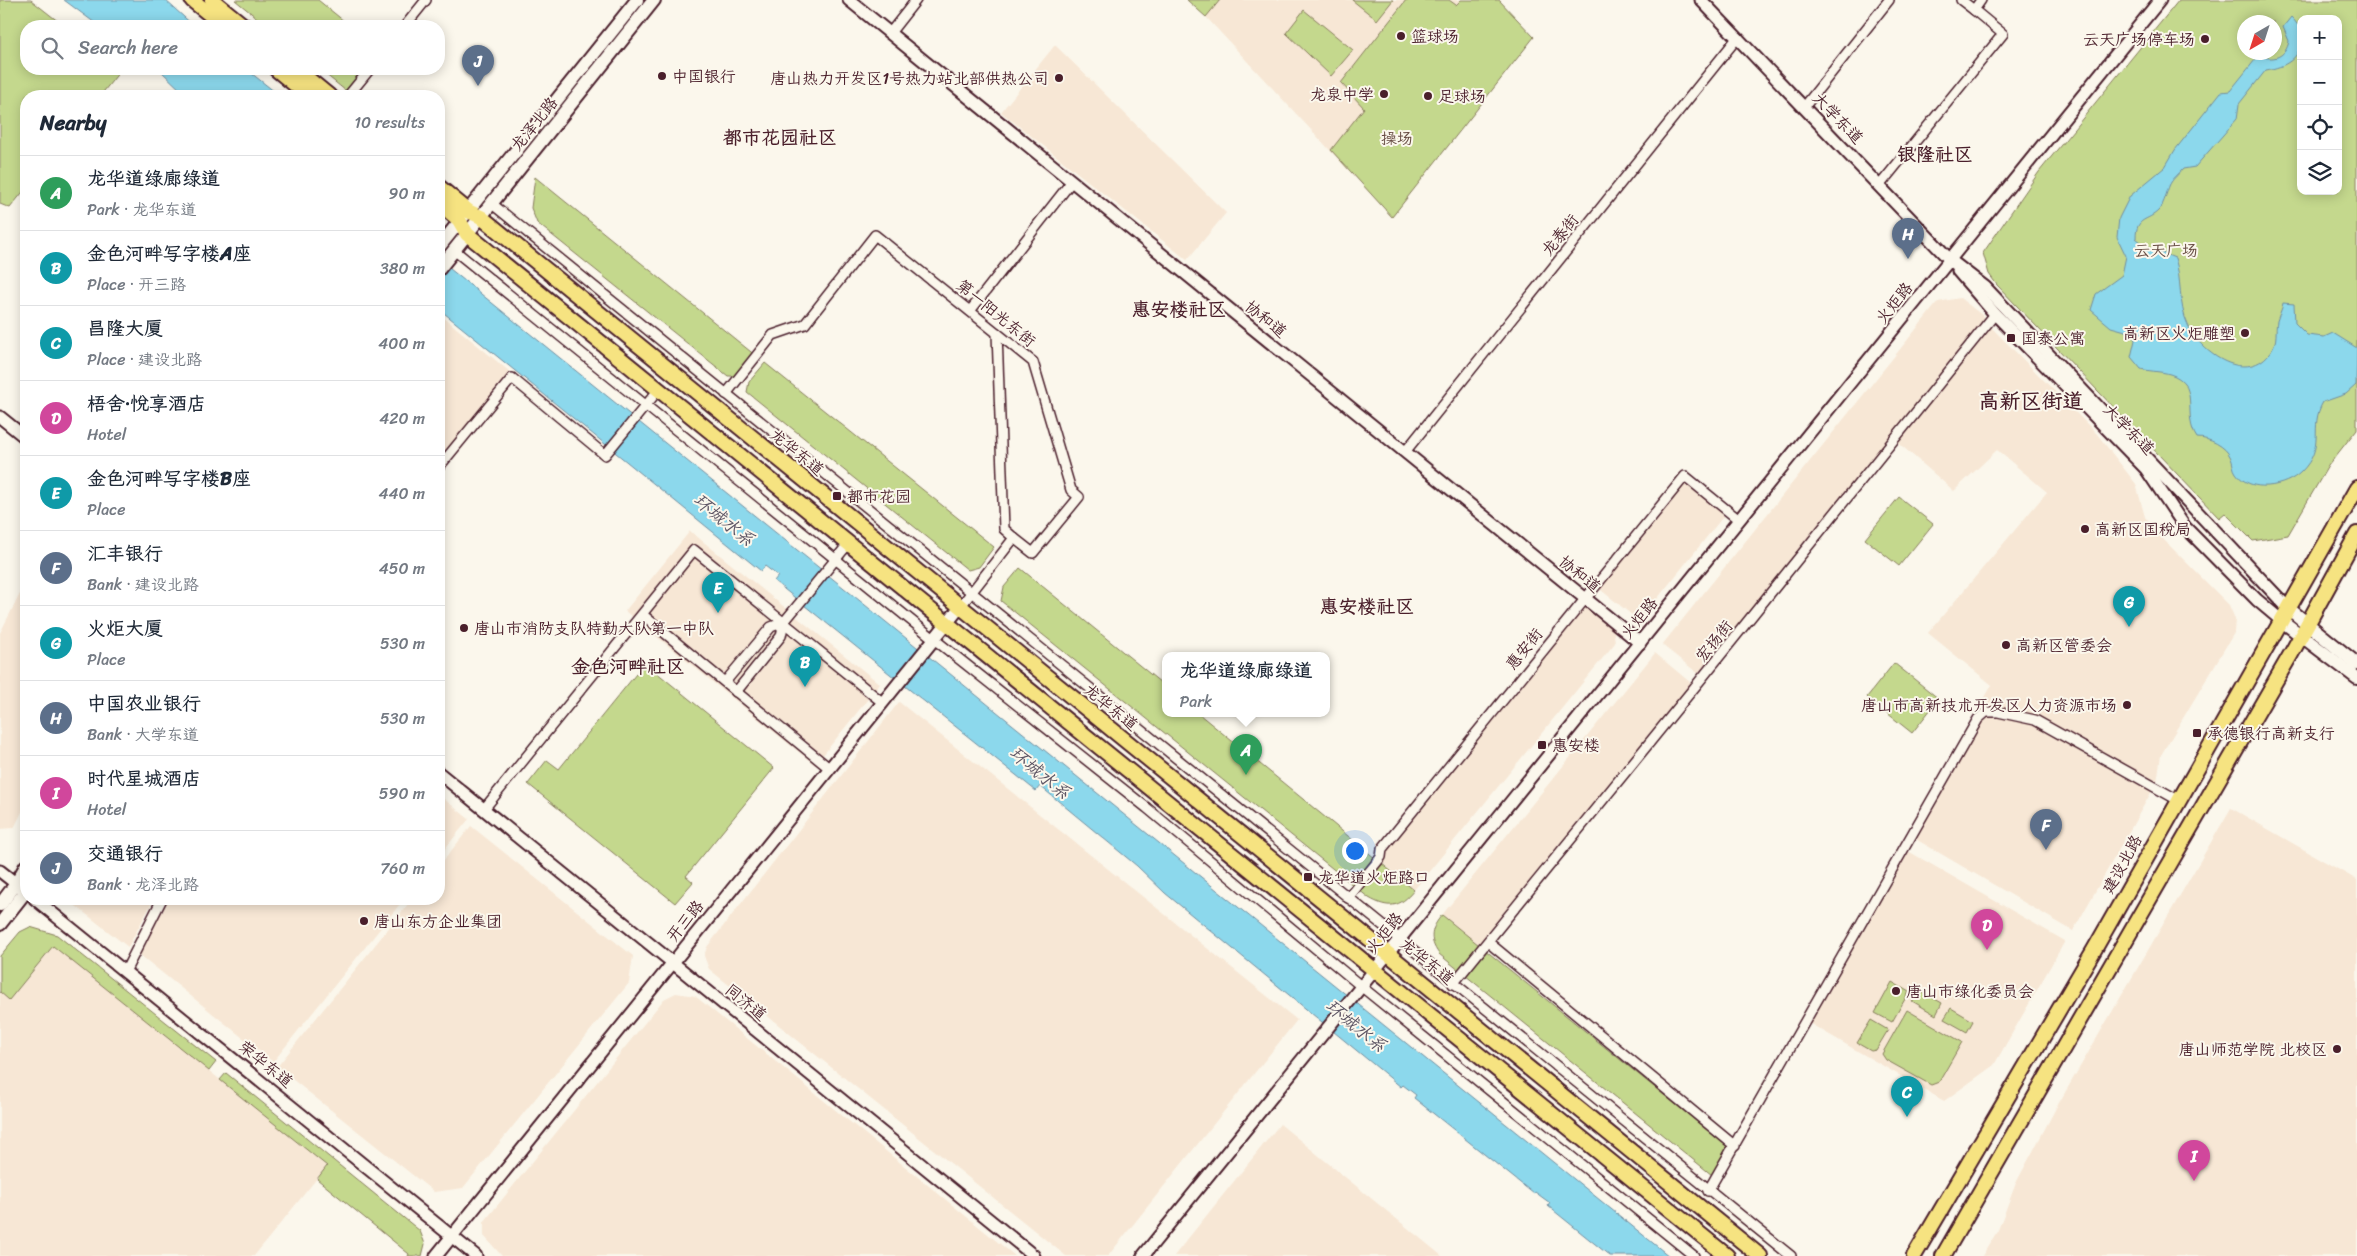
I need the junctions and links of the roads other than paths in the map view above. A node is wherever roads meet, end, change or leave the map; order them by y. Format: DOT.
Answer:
graph roads {
  1 [pos="192,0"];
  2 [pos="212,0"];
  3 [pos="426,0"];
  4 [pos="638,0"];
  5 [pos="654,0"];
  6 [pos="849,0"];
  7 [pos="916,0"];
  8 [pos="1701,0"];
  9 [pos="1889,0"];
  10 [pos="1961,0"];
  11 [pos="1981,0"];
  12 [pos="2155,1"];
  13 [pos="1974,10"];
  14 [pos="217,20"];
  15 [pos="237,20"];
  16 [pos="410,20"];
  17 [pos="890,33"];
  18 [pos="1738,37"];
  19 [pos="283,75"];
  20 [pos="303,75"];
  21 [pos="365,75"];
  22 [pos="302,90"];
  23 [pos="322,90"];
  24 [pos="353,90"];
  25 [pos="1805,106"];
  26 [pos="1072,181"];
  27 [pos="1880,185"];
  28 [pos="445,194"];
  29 [pos="492,203"];
  30 [pos="445,206"];
  31 [pos="464,215"];
  32 [pos="481,216"];
  33 [pos="467,234"];
  34 [pos="445,239"];
  35 [pos="446,260"];
  36 [pos="1950,260"];
  37 [pos="970,311"];
  38 [pos="1995,314"];
  39 [pos="997,333"];
  40 [pos="660,388"];
  41 [pos="726,394"];
  42 [pos="646,406"];
  43 [pos="0,417"];
  44 [pos="20,433"];
  45 [pos="1405,452"];
  46 [pos="445,460"];
  47 [pos="2357,488"];
  48 [pos="1739,520"];
  49 [pos="2357,534"];
  50 [pos="1014,538"];
  51 [pos="849,543"];
  52 [pos="835,559"];
  53 [pos="970,593"];
  54 [pos="1584,598"];
  55 [pos="960,607"];
  56 [pos="643,615"];
  57 [pos="2285,615"];
  58 [pos="784,622"];
  59 [pos="947,622"];
  60 [pos="2303,629"];
  61 [pos="934,639"];
  62 [pos="1640,643"];
  63 [pos="2357,664"];
  64 [pos="2357,678"];
  65 [pos="725,682"];
  66 [pos="736,692"];
  67 [pos="882,702"];
  68 [pos="829,768"];
  69 [pos="445,778"];
  70 [pos="2178,800"];
  71 [pos="484,809"];
  72 [pos="0,871"];
  73 [pos="20,887"];
  74 [pos="20,892"];
  75 [pos="20,896"];
  76 [pos="1348,898"];
  77 [pos="0,905"];
  78 [pos="42,905"];
  79 [pos="159,905"];
  80 [pos="0,924"];
  81 [pos="1399,940"];
  82 [pos="1488,942"];
  83 [pos="1389,952"];
  84 [pos="672,963"];
  85 [pos="1375,970"];
  86 [pos="125,972"];
  87 [pos="1453,984"];
  88 [pos="1362,987"];
  89 [pos="1735,1146"];
  90 [pos="1708,1191"];
  91 [pos="452,1236"];
  92 [pos="436,1256"];
  93 [pos="476,1256"];
  94 [pos="1034,1256"];
  95 [pos="1143,1256"];
  96 [pos="1694,1256"];
  97 [pos="1728,1256"];
  98 [pos="1760,1256"];
  99 [pos="1791,1256"];
  100 [pos="1914,1256"];
  101 [pos="1943,1256"];
  1 -- 14 [label="main road"];
  2 -- 15 [label="main road"];
  3 -- 16 [label="street"];
  4 -- 31 [label="main road, 龙泽北路"];
  5 -- 29 [label="main road, 龙泽北路"];
  6 -- 17 [label="street, 协和道"];
  7 -- 17 [label="street"];
  8 -- 18 [label="street, 大学东道"];
  9 -- 25 [label="street"];
  10 -- 13 [label="street"];
  11 -- 13 [label="street"];
  12 -- 36 [label="street, 火炬路"];
  13 -- 27 [label="street"];
  17 -- 26 [label="street, 协和道"];
  18 -- 25 [label="street, 大学东道"];
  18 -- 45 [label="street, 龙泰街"];
  19 -- 22 [label="main road"];
  20 -- 23 [label="main road"];
  21 -- 24 [label="street"];
  25 -- 27 [label="street, 大学东道"];
  26 -- 37 [label="street"];
  26 -- 45 [label="street, 协和道"];
  27 -- 36 [label="street, 大学东道"];
  28 -- 31 [label="main road, 龙华东道"];
  29 -- 32 [label="main road, 龙泽北路"];
  29 -- 41 [label="street"];
  30 -- 31 [label="main road, 龙华东道"];
  31 -- 32 [label="main road, 龙华东道"];
  31 -- 33 [label="main road, 龙华东道"];
  31 -- 34 [label="main road, 龙泽北路"];
  32 -- 33 [label="main road, 龙泽北路"];
  32 -- 55 [label="main road, 龙华东道"];
  33 -- 35 [label="main road, 龙泽北路"];
  33 -- 40 [label="main road, 龙华东道"];
  35 -- 42 [label="street"];
  36 -- 38 [label="street, 大学东道"];
  36 -- 48 [label="street, 火炬路"];
  36 -- 57 [label="street, 大学东道"];
  37 -- 39 [label="street, 第一阳光东街"];
  37 -- 41 [label="street, 第一阳光东街"];
  38 -- 57 [label="street, 大学东道"];
  38 -- 82 [label="street, 宏扬街"];
  39 -- 50 [label="street"];
  39 -- 50 [label="street, 第一阳光东街"];
  40 -- 42 [label="street"];
  40 -- 51 [label="main road, 龙华东道"];
  41 -- 53 [label="street"];
  42 -- 46 [label="street"];
  42 -- 52 [label="street"];
  43 -- 44 [label="street"];
  45 -- 54 [label="street, 协和道"];
  47 -- 57 [label="main road, 建设北路"];
  48 -- 54 [label="street, 惠安街"];
  48 -- 62 [label="street, 火炬路"];
  49 -- 60 [label="main road"];
  50 -- 53 [label="street"];
  51 -- 52 [label="street"];
  51 -- 59 [label="main road, 龙华东道"];
  52 -- 58 [label="street"];
  52 -- 61 [label="street"];
  53 -- 55 [label="street"];
  53 -- 76 [label="street"];
  54 -- 62 [label="street, 协和道"];
  54 -- 76 [label="street, 惠安街"];
  55 -- 59 [label="street, 开三路"];
  55 -- 83 [label="main road, 龙华东道"];
  56 -- 58 [label="street"];
  56 -- 65 [label="street"];
  56 -- 71 [label="street"];
  57 -- 60 [label="main road"];
  57 -- 70 [label="main road, 建设北路"];
  58 -- 65 [label="street"];
  58 -- 66 [label="street"];
  58 -- 67 [label="street"];
  59 -- 61 [label="street, 开三路"];
  59 -- 85 [label="main road, 龙华东道"];
  60 -- 63 [label="main road"];
  60 -- 64 [label="main road"];
  60 -- 101 [label="main road"];
  61 -- 67 [label="street, 开三路"];
  61 -- 88 [label="street"];
  62 -- 81 [label="street, 火炬路"];
  65 -- 66 [label="street"];
  66 -- 68 [label="street"];
  67 -- 68 [label="street, 开三路"];
  68 -- 84 [label="street, 开三路"];
  69 -- 71 [label="street, 同济道"];
  70 -- 89 [label="street"];
  70 -- 100 [label="main road, 建设北路"];
  71 -- 84 [label="street, 同济道"];
  72 -- 73 [label="street"];
  74 -- 77 [label="main road"];
  75 -- 80 [label="main road"];
  76 -- 81 [label="street"];
  78 -- 86 [label="street, 荣华东道"];
  79 -- 86 [label="street"];
  81 -- 83 [label="street, 火炬路"];
  81 -- 87 [label="street"];
  82 -- 87 [label="street, 宏扬街"];
  82 -- 89 [label="street"];
  83 -- 85 [label="street, 火炬路"];
  83 -- 98 [label="main road, 龙华东道"];
  84 -- 91 [label="street, 开三路"];
  84 -- 94 [label="street, 同济道"];
  85 -- 88 [label="street, 火炬路"];
  85 -- 97 [label="main road, 龙华东道"];
  86 -- 91 [label="street, 荣华东道"];
  87 -- 90 [label="street"];
  88 -- 95 [label="street, 火炬路"];
  88 -- 96 [label="street"];
  89 -- 90 [label="street"];
  90 -- 99 [label="street"];
  91 -- 92 [label="street, 开三路"];
  91 -- 93 [label="street, 荣华东道"];
}
